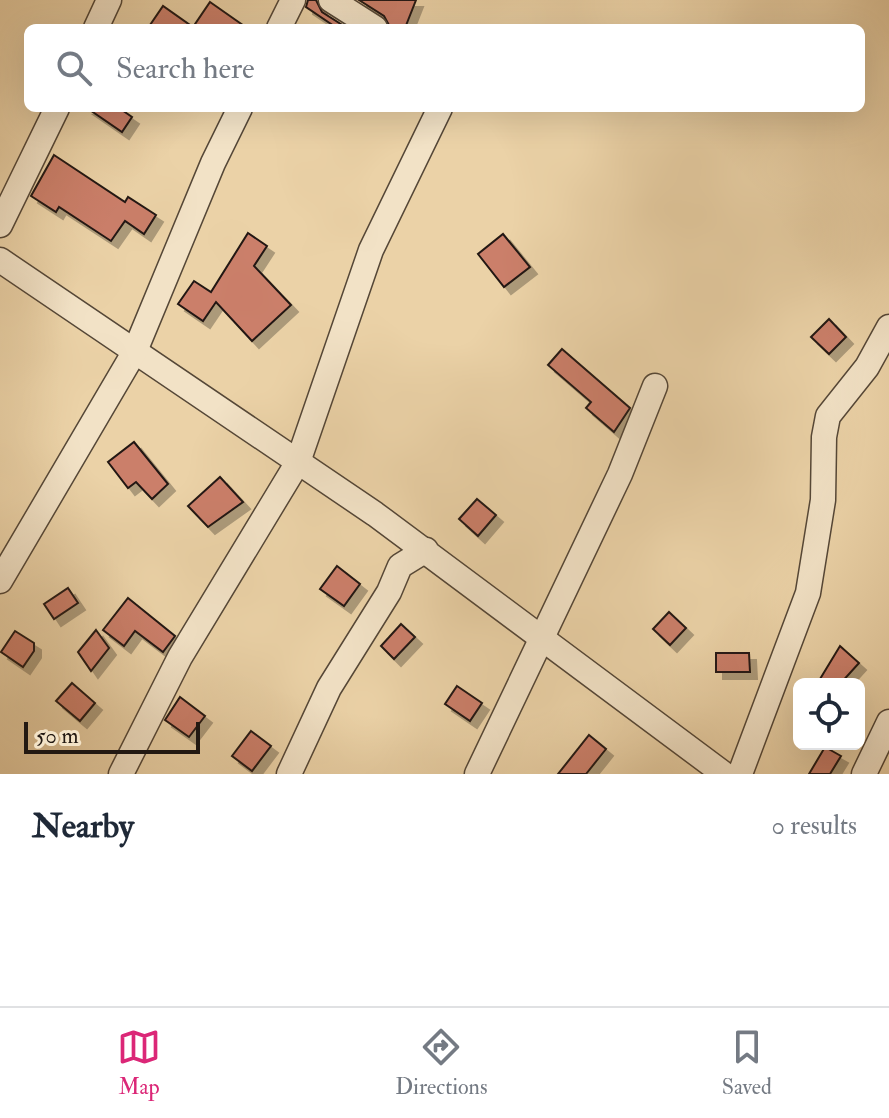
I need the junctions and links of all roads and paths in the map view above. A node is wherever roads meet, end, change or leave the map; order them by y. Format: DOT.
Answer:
graph roads {
  1 [pos="109,0"];
  2 [pos="293,0"];
  3 [pos="331,0"];
  4 [pos="98,24"];
  5 [pos="281,24"];
  6 [pos="369,24"];
  7 [pos="55,112"];
  8 [pos="238,112"];
  9 [pos="438,112"];
  10 [pos="0,225"];
  11 [pos="0,260"];
  12 [pos="889,327"];
  13 [pos="135,351"];
  14 [pos="655,386"];
  15 [pos="298,462"];
  16 [pos="426,550"];
  17 [pos="0,581"];
  18 [pos="543,639"];
  19 [pos="889,722"];
  20 [pos="121,774"];
  21 [pos="289,774"];
  22 [pos="477,774"];
  23 [pos="724,774"];
  24 [pos="740,774"];
  25 [pos="864,774"];
  1 -- 4 [label="street"];
  2 -- 5 [label="street"];
  3 -- 6 [label="street"];
  7 -- 10 [label="street"];
  8 -- 13 [label="street"];
  9 -- 15 [label="street"];
  11 -- 13 [label="street"];
  12 -- 24 [label="street"];
  13 -- 15 [label="street"];
  13 -- 17 [label="street"];
  14 -- 18 [label="street"];
  15 -- 16 [label="street"];
  15 -- 20 [label="street"];
  16 -- 18 [label="street"];
  16 -- 21 [label="street"];
  18 -- 22 [label="street"];
  18 -- 23 [label="street"];
  19 -- 25 [label="street"];
}
